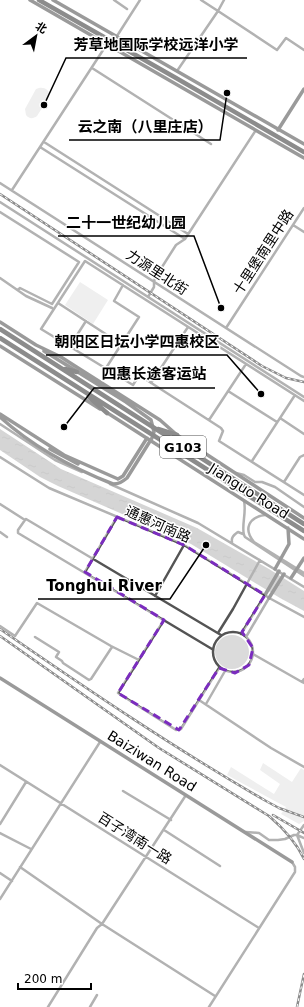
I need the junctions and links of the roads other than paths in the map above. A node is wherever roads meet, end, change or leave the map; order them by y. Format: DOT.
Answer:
graph roads {
  1 [pos="30,0"];
  2 [pos="39,0"];
  3 [pos="44,0"];
  4 [pos="53,0"];
  5 [pos="114,0"];
  6 [pos="140,0"];
  7 [pos="201,0"];
  8 [pos="224,0"];
  9 [pos="127,8"];
  10 [pos="218,11"];
  11 [pos="112,40"];
  12 [pos="304,50"];
  13 [pos="92,68"];
  14 [pos="177,71"];
  15 [pos="304,89"];
  16 [pos="256,130"];
  17 [pos="278,130"];
  18 [pos="44,142"];
  19 [pos="212,144"];
  20 [pos="304,144"];
  21 [pos="40,147"];
  22 [pos="304,149"];
  23 [pos="304,152"];
  24 [pos="304,158"];
  25 [pos="0,183"];
  26 [pos="12,190"];
  27 [pos="0,202"];
  28 [pos="304,208"];
  29 [pos="0,212"];
  30 [pos="293,225"];
  31 [pos="304,232"];
  32 [pos="188,234"];
  33 [pos="185,239"];
  34 [pos="0,278"];
  35 [pos="154,282"];
  36 [pos="123,285"];
  37 [pos="18,290"];
  38 [pos="148,296"];
  39 [pos="58,303"];
  40 [pos="52,308"];
  41 [pos="86,321"];
  42 [pos="0,322"];
  43 [pos="188,327"];
  44 [pos="226,328"];
  45 [pos="0,329"];
  46 [pos="0,338"];
  47 [pos="122,344"];
  48 [pos="36,345"];
  49 [pos="0,346"];
  50 [pos="70,346"];
  51 [pos="246,364"];
  52 [pos="62,368"];
  53 [pos="106,368"];
  54 [pos="77,372"];
  55 [pos="304,377"];
  56 [pos="151,383"];
  57 [pos="79,387"];
  58 [pos="228,391"];
  59 [pos="294,395"];
  60 [pos="304,397"];
  61 [pos="304,401"];
  62 [pos="107,413"];
  63 [pos="0,414"];
  64 [pos="0,417"];
  65 [pos="280,418"];
  66 [pos="209,421"];
  67 [pos="277,422"];
  68 [pos="0,424"];
  69 [pos="150,426"];
  70 [pos="304,434"];
  71 [pos="177,435"];
  72 [pos="147,438"];
  73 [pos="304,455"];
  74 [pos="0,457"];
  75 [pos="252,461"];
  76 [pos="234,472"];
  77 [pos="118,479"];
  78 [pos="284,482"];
  79 [pos="304,495"];
  80 [pos="244,500"];
  81 [pos="0,504"];
  82 [pos="304,507"];
  83 [pos="267,515"];
  84 [pos="117,517"];
  85 [pos="304,518"];
  86 [pos="25,520"];
  87 [pos="304,524"];
  88 [pos="288,528"];
  89 [pos="304,531"];
  90 [pos="0,532"];
  91 [pos="243,534"];
  92 [pos="7,537"];
  93 [pos="304,539"];
  94 [pos="232,543"];
  95 [pos="184,545"];
  96 [pos="268,552"];
  97 [pos="304,558"];
  98 [pos="92,559"];
  99 [pos="260,560"];
  100 [pos="275,569"];
  101 [pos="280,571"];
  102 [pos="85,572"];
  103 [pos="284,574"];
  104 [pos="304,575"];
  105 [pos="291,578"];
  106 [pos="247,584"];
  107 [pos="304,587"];
  108 [pos="265,595"];
  109 [pos="155,596"];
  110 [pos="269,598"];
  111 [pos="304,617"];
  112 [pos="164,620"];
  113 [pos="0,626"];
  114 [pos="218,633"];
  115 [pos="241,634"];
  116 [pos="221,635"];
  117 [pos="35,637"];
  118 [pos="246,637"];
  119 [pos="112,647"];
  120 [pos="212,649"];
  121 [pos="253,654"];
  122 [pos="139,660"];
  123 [pos="219,668"];
  124 [pos="225,671"];
  125 [pos="0,678"];
  126 [pos="303,681"];
  127 [pos="199,700"];
  128 [pos="206,704"];
  129 [pos="100,742"];
  130 [pos="0,765"];
  131 [pos="304,767"];
  132 [pos="27,782"];
  133 [pos="123,792"];
  134 [pos="187,795"];
  135 [pos="61,804"];
  136 [pos="171,820"];
  137 [pos="0,824"];
  138 [pos="304,825"];
  139 [pos="164,830"];
  140 [pos="244,832"];
  141 [pos="0,833"];
  142 [pos="298,835"];
  143 [pos="304,838"];
  144 [pos="31,850"];
  145 [pos="304,850"];
  146 [pos="147,857"];
  147 [pos="292,862"];
  148 [pos="220,866"];
  149 [pos="20,867"];
  150 [pos="0,873"];
  151 [pos="12,881"];
  152 [pos="0,899"];
  153 [pos="102,924"];
  154 [pos="259,928"];
  155 [pos="97,995"];
  156 [pos="216,996"];
  157 [pos="48,1007"];
  158 [pos="90,1007"];
  159 [pos="209,1007"];
  1 -- 11 [label="street"];
  2 -- 11 [label="highway"];
  3 -- 11 [label="highway"];
  4 -- 11 [label="street"];
  5 -- 9 [label="street"];
  6 -- 11 [label="street"];
  7 -- 10 [label="street"];
  8 -- 10 [label="street"];
  10 -- 12 [label="street"];
  10 -- 14 [label="street"];
  11 -- 13 [label="street"];
  11 -- 14 [label="street"];
  11 -- 16 [label="street"];
  11 -- 22 [label="highway"];
  11 -- 23 [label="highway"];
  13 -- 18 [label="street"];
  13 -- 19 [label="street"];
  14 -- 17 [label="street"];
  15 -- 17 [label="street"];
  16 -- 24 [label="street"];
  16 -- 32 [label="street"];
  17 -- 20 [label="street"];
  18 -- 21 [label="street"];
  18 -- 32 [label="street"];
  21 -- 26 [label="street"];
  21 -- 33 [label="street"];
  25 -- 26 [label="street, 力源里北街"];
  26 -- 35 [label="street, 力源里北街"];
  27 -- 38 [label="street"];
  28 -- 30 [label="street, 十里堡南里中路"];
  29 -- 37 [label="street"];
  30 -- 31 [label="street"];
  30 -- 44 [label="street, 十里堡南里中路"];
  32 -- 33 [label="street"];
  33 -- 35 [label="street"];
  34 -- 37 [label="street"];
  35 -- 38 [label="street"];
  35 -- 44 [label="street, 力源里北街"];
  36 -- 39 [label="street"];
  36 -- 43 [label="street"];
  36 -- 47 [label="street"];
  37 -- 40 [label="street"];
  38 -- 60 [label="street"];
  39 -- 41 [label="street"];
  39 -- 50 [label="street"];
  41 -- 47 [label="street"];
  41 -- 50 [label="street"];
  42 -- 48 [label="street, Jianguo Road"];
  43 -- 51 [label="street"];
  43 -- 56 [label="street"];
  44 -- 55 [label="street, 力源里北街"];
  45 -- 52 [label="highway, G103"];
  46 -- 57 [label="highway, G103"];
  47 -- 53 [label="street"];
  48 -- 54 [label="street"];
  48 -- 71 [label="street, Jianguo Road"];
  49 -- 62 [label="street, Jianguo Road"];
  50 -- 53 [label="street"];
  51 -- 58 [label="street"];
  51 -- 59 [label="street"];
  52 -- 54 [label="highway"];
  52 -- 69 [label="highway, G103"];
  53 -- 56 [label="street"];
  54 -- 64 [label="street"];
  56 -- 66 [label="street"];
  57 -- 62 [label="highway"];
  57 -- 89 [label="highway, G103"];
  58 -- 66 [label="street"];
  58 -- 67 [label="street"];
  59 -- 61 [label="street"];
  59 -- 65 [label="street"];
  62 -- 72 [label="street, Jianguo Road"];
  63 -- 77 [label="street"];
  64 -- 77 [label="street"];
  65 -- 67 [label="street"];
  65 -- 70 [label="street"];
  66 -- 75 [label="street"];
  67 -- 75 [label="street"];
  68 -- 94 [label="street"];
  69 -- 71 [label="highway"];
  69 -- 87 [label="highway, G103"];
  71 -- 76 [label="street, Jianguo Road"];
  72 -- 77 [label="street"];
  72 -- 80 [label="street, Jianguo Road"];
  73 -- 78 [label="street"];
  74 -- 84 [label="street, 通惠河南路"];
  75 -- 78 [label="street"];
  76 -- 82 [label="street"];
  76 -- 85 [label="street, Jianguo Road"];
  78 -- 79 [label="street"];
  80 -- 83 [label="street, Jianguo Road"];
  80 -- 91 [label="street"];
  81 -- 86 [label="street"];
  83 -- 88 [label="street, Jianguo Road"];
  83 -- 96 [label="street"];
  84 -- 95 [label="street, 通惠河南路"];
  84 -- 98 [label="street"];
  86 -- 98 [label="street"];
  86 -- 102 [label="street"];
  88 -- 93 [label="street, Jianguo Road"];
  88 -- 100 [label="street"];
  90 -- 92 [label="street"];
  91 -- 94 [label="street"];
  91 -- 96 [label="street"];
  94 -- 99 [label="street"];
  95 -- 106 [label="street, 通惠河南路"];
  95 -- 109 [label="street"];
  96 -- 104 [label="street"];
  97 -- 105 [label="street"];
  98 -- 102 [label="street"];
  98 -- 109 [label="street"];
  99 -- 100 [label="street"];
  99 -- 106 [label="street"];
  100 -- 101 [label="street"];
  101 -- 103 [label="street"];
  101 -- 108 [label="street"];
  102 -- 112 [label="street"];
  103 -- 105 [label="street"];
  103 -- 110 [label="street"];
  105 -- 107 [label="street"];
  106 -- 108 [label="street, 通惠河南路"];
  106 -- 114 [label="street"];
  108 -- 110 [label="street, 通惠河南路"];
  108 -- 115 [label="street"];
  109 -- 114 [label="street"];
  110 -- 111 [label="street, 通惠河南路"];
  110 -- 118 [label="street"];
  112 -- 120 [label="street"];
  112 -- 122 [label="street"];
  113 -- 119 [label="street"];
  114 -- 116 [label="street"];
  115 -- 116 [label="street"];
  115 -- 118 [label="street"];
  116 -- 120 [label="street"];
  117 -- 119 [label="street"];
  118 -- 121 [label="street"];
  119 -- 122 [label="street"];
  120 -- 123 [label="street"];
  121 -- 124 [label="street"];
  121 -- 126 [label="street"];
  122 -- 127 [label="street"];
  123 -- 124 [label="street"];
  123 -- 127 [label="street"];
  124 -- 128 [label="street"];
  125 -- 129 [label="street, Baiziwan Road"];
  127 -- 128 [label="street"];
  128 -- 131 [label="street"];
  129 -- 134 [label="street, Baiziwan Road"];
  129 -- 135 [label="street"];
  130 -- 132 [label="street, 百子湾南一路"];
  132 -- 135 [label="street, 百子湾南一路"];
  132 -- 137 [label="street"];
  133 -- 136 [label="street"];
  134 -- 136 [label="street"];
  134 -- 140 [label="street, Baiziwan Road"];
  135 -- 144 [label="street"];
  135 -- 146 [label="street, 百子湾南一路"];
  136 -- 139 [label="street"];
  138 -- 142 [label="street"];
  139 -- 146 [label="street"];
  139 -- 148 [label="street"];
  140 -- 142 [label="street"];
  140 -- 147 [label="street, Baiziwan Road"];
  141 -- 144 [label="street"];
  142 -- 143 [label="street"];
  142 -- 145 [label="street"];
  144 -- 149 [label="street"];
  146 -- 153 [label="street"];
  146 -- 154 [label="street, 百子湾南一路"];
  147 -- 154 [label="street"];
  149 -- 151 [label="street"];
  149 -- 153 [label="street"];
  150 -- 151 [label="street"];
  151 -- 152 [label="street"];
  153 -- 156 [label="street"];
  153 -- 157 [label="street"];
  154 -- 156 [label="street"];
  155 -- 158 [label="street"];
  156 -- 159 [label="street"];
}
